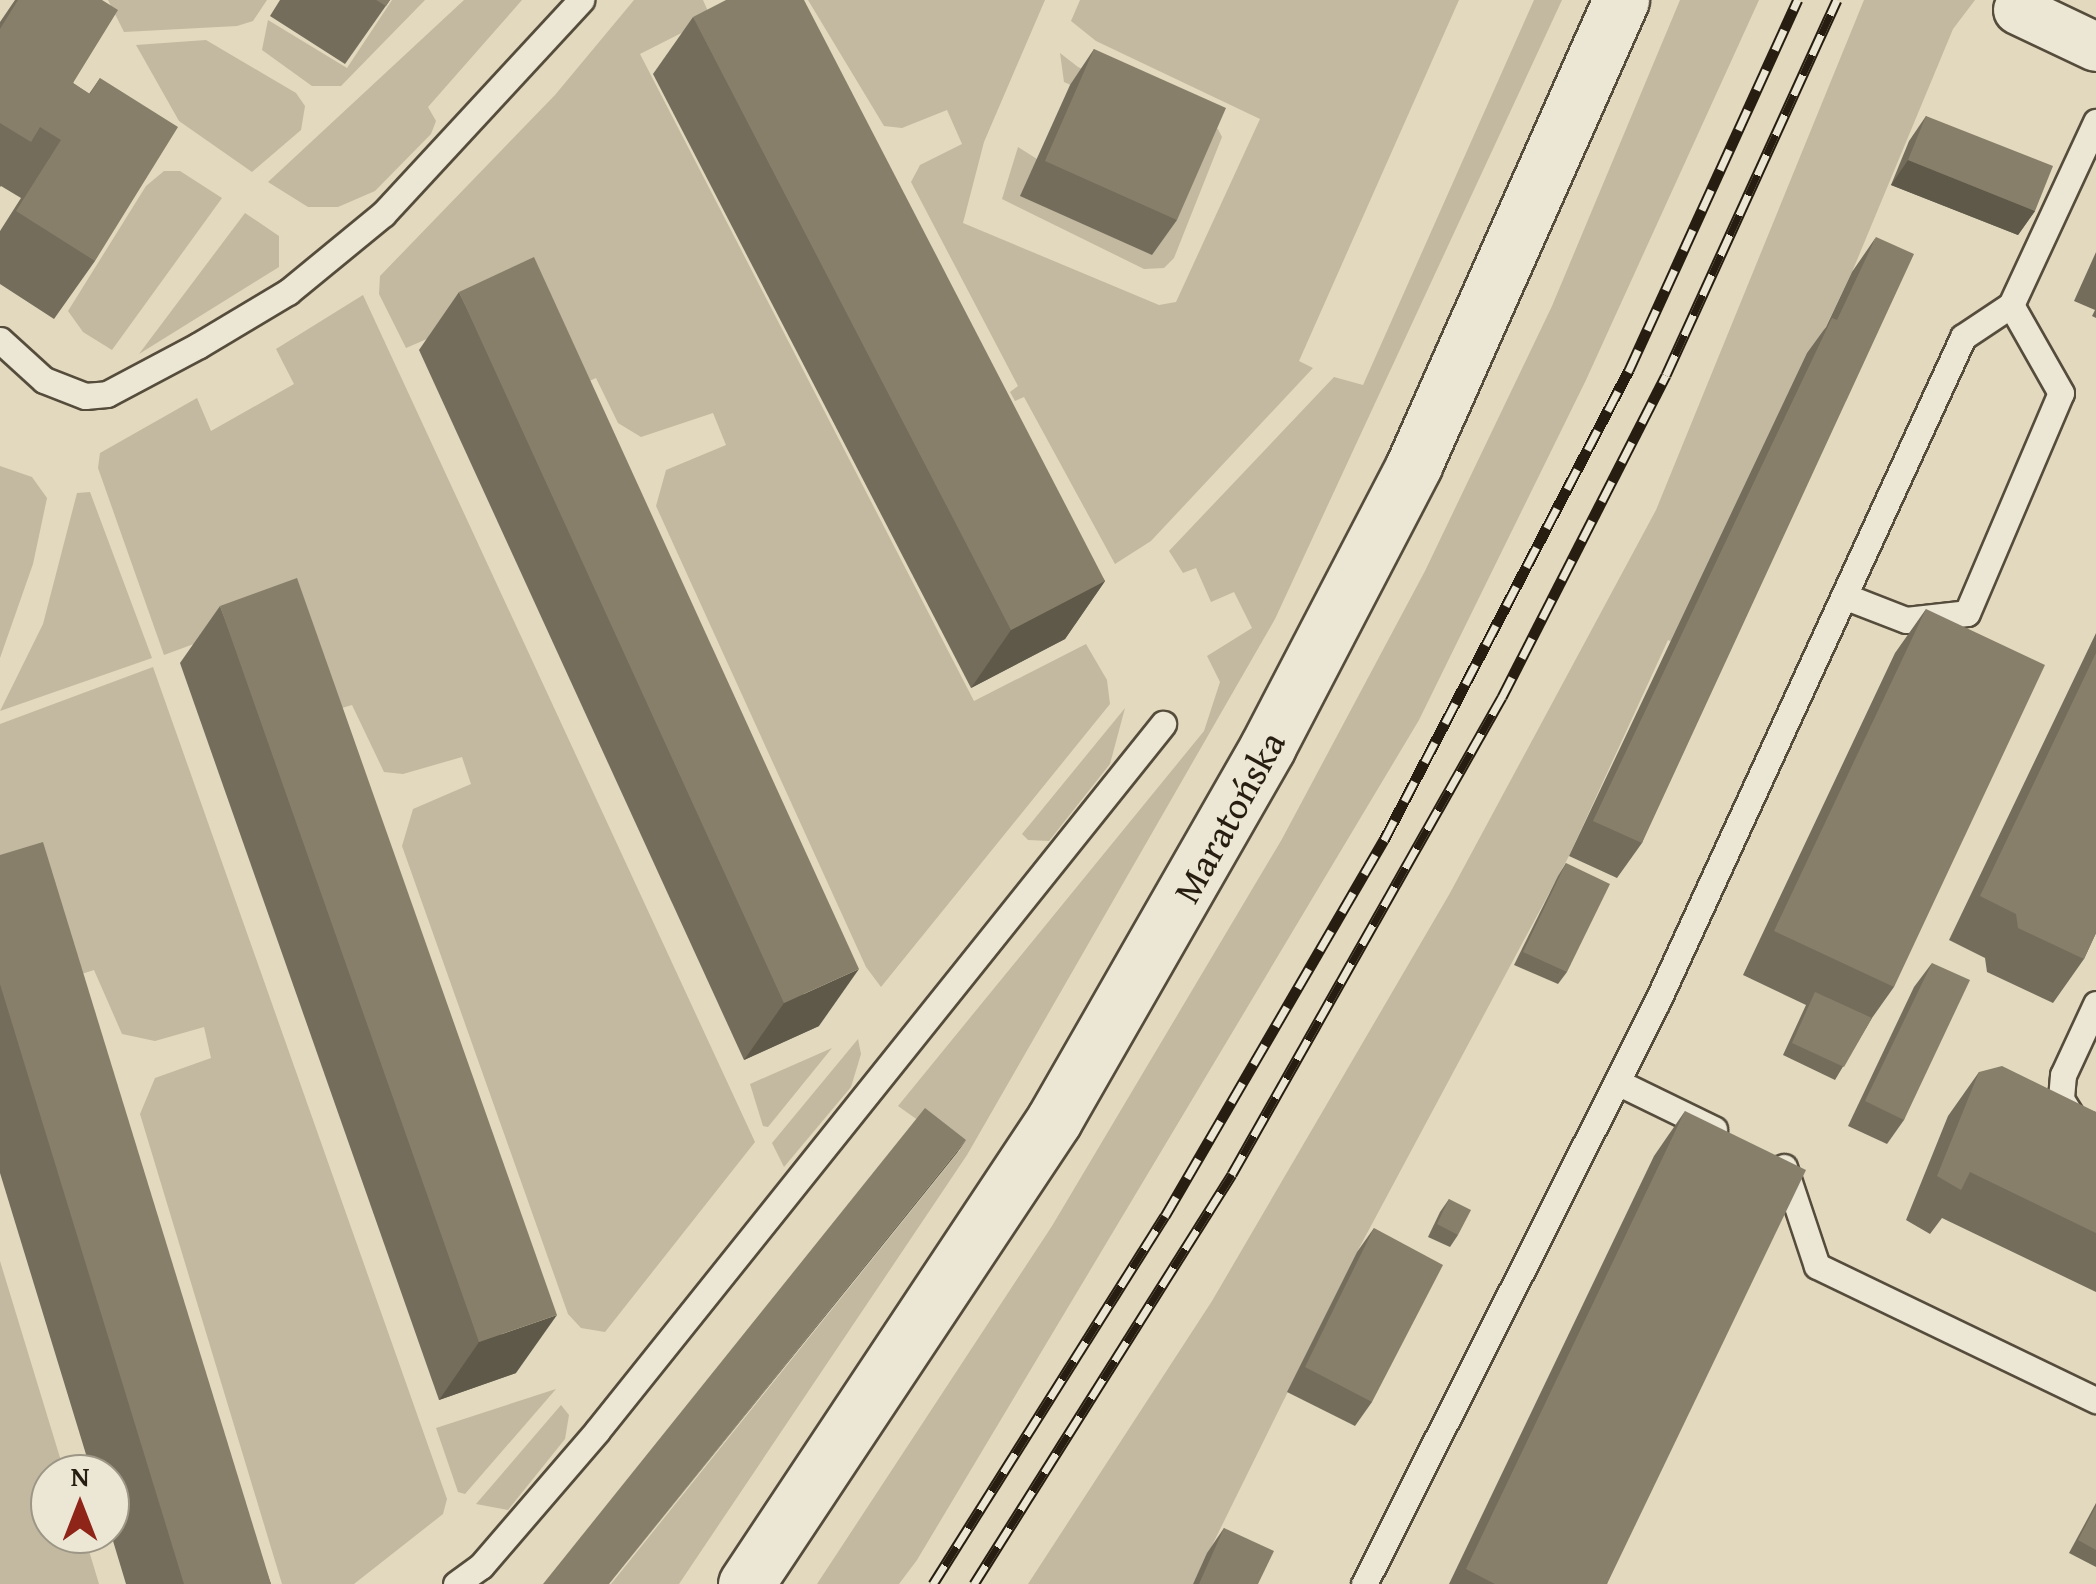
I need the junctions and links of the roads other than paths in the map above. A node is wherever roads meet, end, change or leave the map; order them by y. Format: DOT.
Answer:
graph roads {
  1 [pos="580,0"];
  2 [pos="1621,0"];
  3 [pos="2018,10"];
  4 [pos="2096,47"];
  5 [pos="2096,122"];
  6 [pos="2011,304"];
  7 [pos="0,340"];
  8 [pos="1844,596"];
  9 [pos="1163,724"];
  10 [pos="2096,1004"];
  11 [pos="1617,1082"];
  12 [pos="2096,1131"];
  13 [pos="2096,1400"];
  14 [pos="456,1584"];
  15 [pos="746,1584"];
  16 [pos="1365,1584"];
  1 -- 7 [label="lane"];
  2 -- 15 [label="street, Maratońska"];
  3 -- 4 [label="street"];
  5 -- 6 [label="lane"];
  6 -- 8 [label="lane"];
  6 -- 8 [label="lane"];
  8 -- 11 [label="lane"];
  9 -- 14 [label="lane"];
  10 -- 12 [label="lane"];
  11 -- 13 [label="lane"];
  11 -- 16 [label="lane"];
}
